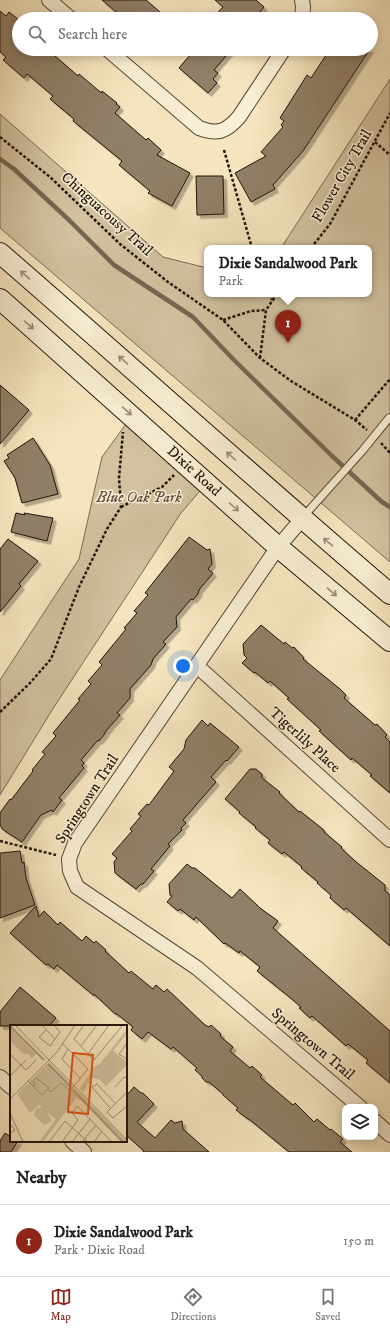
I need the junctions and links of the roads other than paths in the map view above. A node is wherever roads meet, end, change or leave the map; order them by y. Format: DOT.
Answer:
graph roads {
  1 [pos="49,0"];
  2 [pos="302,0"];
  3 [pos="63,12"];
  4 [pos="303,12"];
  5 [pos="115,56"];
  6 [pos="279,56"];
  7 [pos="0,253"];
  8 [pos="0,299"];
  9 [pos="390,419"];
  10 [pos="302,519"];
  11 [pos="278,546"];
  12 [pos="390,594"];
  13 [pos="390,641"];
  14 [pos="196,666"];
  15 [pos="390,840"];
  16 [pos="0,1077"];
  17 [pos="10,1086"];
  18 [pos="356,1104"];
  19 [pos="378,1124"];
  20 [pos="390,1135"];
  21 [pos="73,1142"];
  22 [pos="84,1152"];
  1 -- 3 [label="street"];
  2 -- 4 [label="street"];
  5 -- 6 [label="street"];
  10 -- 7 [label="main road, one-way"];
  8 -- 11 [label="main road, Dixie Road, one-way"];
  9 -- 10 [label="lane"];
  10 -- 11 [label="street, Springtown Trail"];
  12 -- 10 [label="main road, one-way"];
  11 -- 13 [label="main road, Dixie Road, one-way"];
  11 -- 14 [label="street, Springtown Trail"];
  14 -- 15 [label="street, Tigerlily Place"];
  14 -- 18 [label="street, Springtown Trail"];
  16 -- 17 [label="street"];
  19 -- 20 [label="street"];
  21 -- 22 [label="street"];
}
